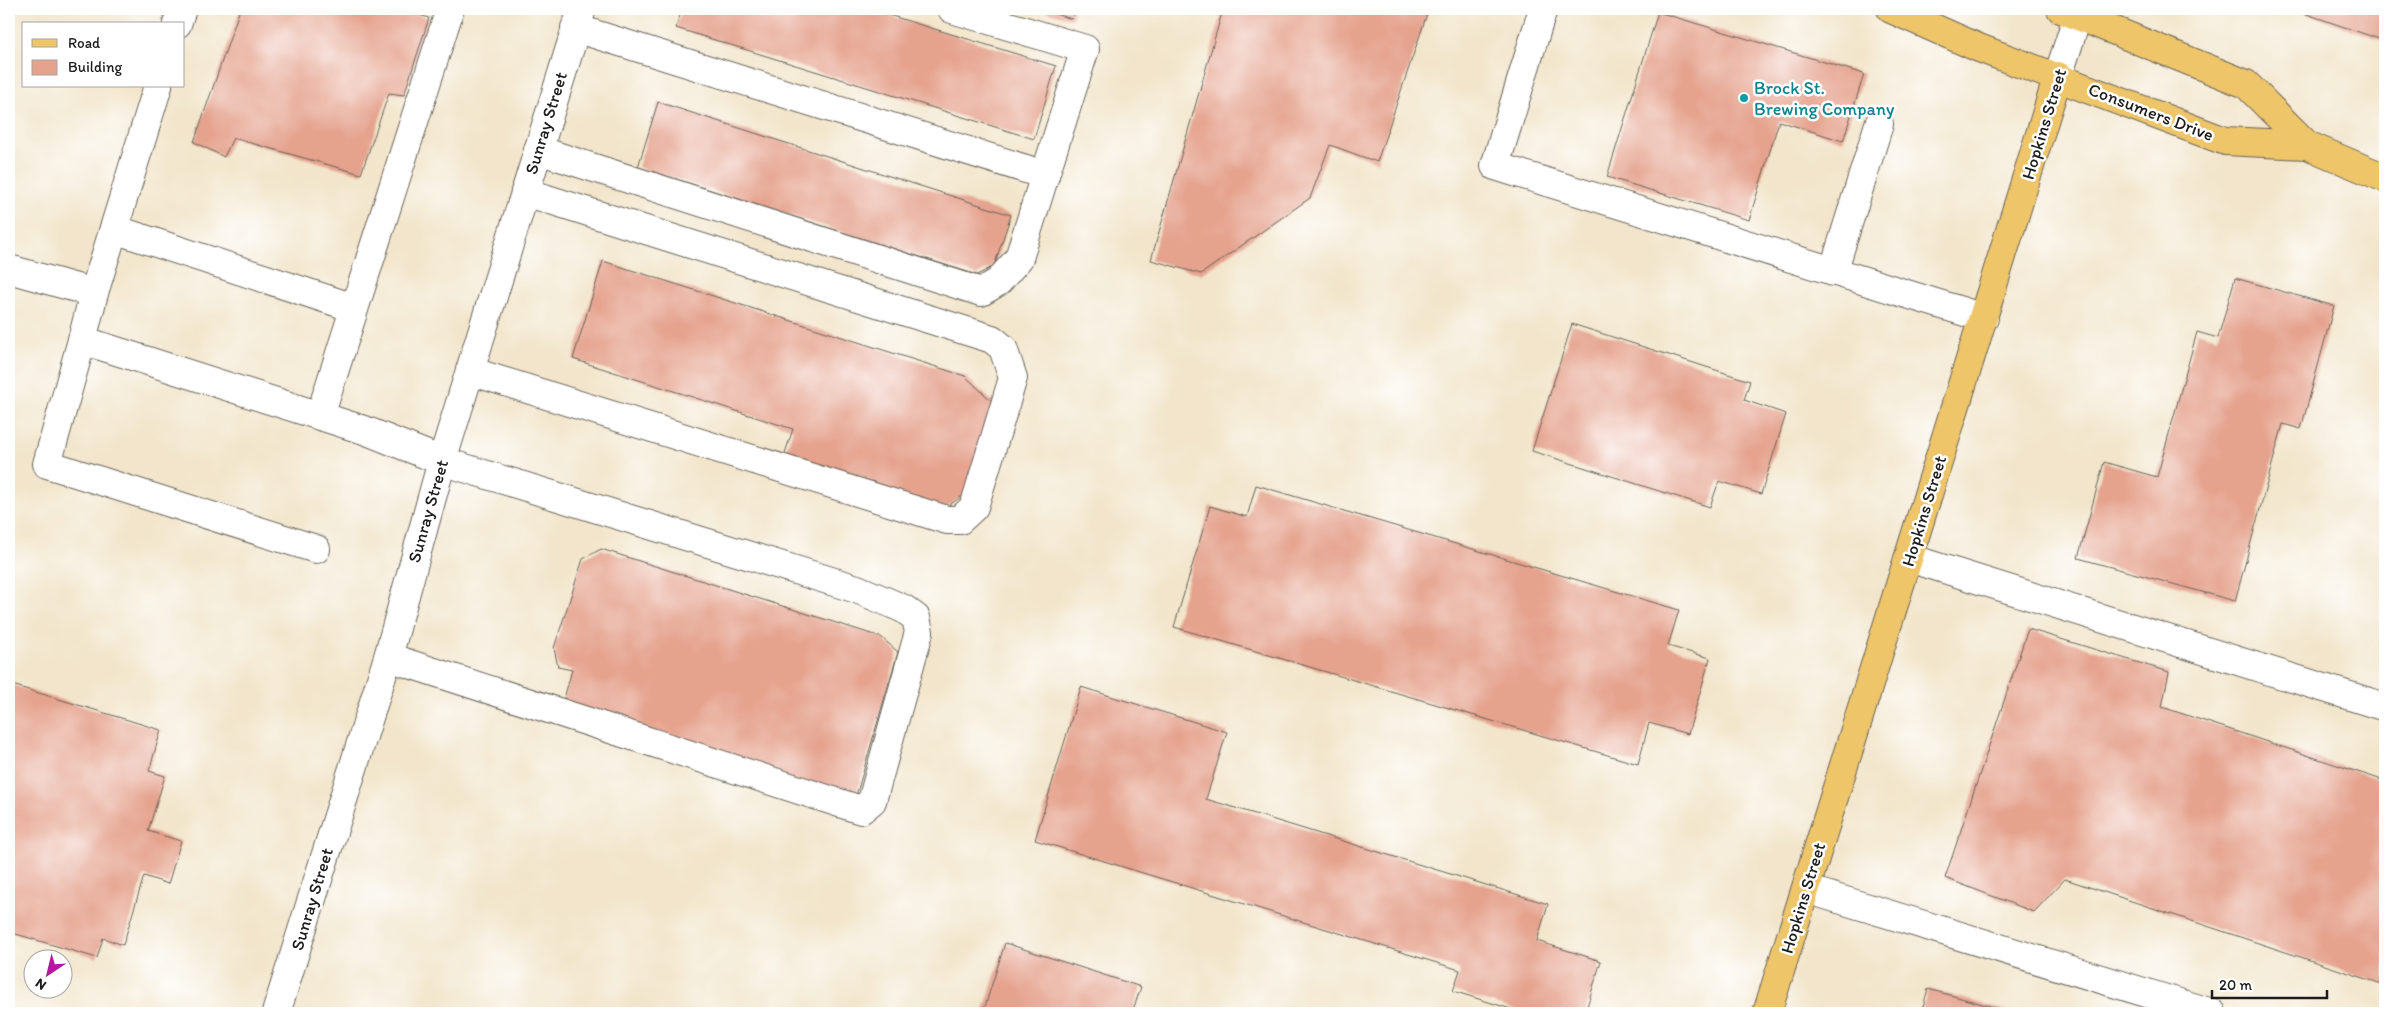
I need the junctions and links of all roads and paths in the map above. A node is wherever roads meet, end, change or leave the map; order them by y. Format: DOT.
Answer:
graph roads {
  1 [pos="182,9"];
  2 [pos="450,9"];
  3 [pos="952,9"];
  4 [pos="1543,9"];
  5 [pos="1890,9"];
  6 [pos="2073,11"];
  7 [pos="578,19"];
  8 [pos="178,22"];
  9 [pos="2058,76"];
  10 [pos="157,88"];
  11 [pos="1879,124"];
  12 [pos="2307,144"];
  13 [pos="538,150"];
  14 [pos="1045,175"];
  15 [pos="2385,178"];
  16 [pos="525,192"];
  17 [pos="114,229"];
  18 [pos="9,269"];
  19 [pos="1833,272"];
  20 [pos="94,293"];
  21 [pos="354,308"];
  22 [pos="1984,318"];
  23 [pos="82,340"];
  24 [pos="470,370"];
  25 [pos="320,416"];
  26 [pos="442,462"];
  27 [pos="316,549"];
  28 [pos="1909,558"];
  29 [pos="388,657"];
  30 [pos="2385,707"];
  31 [pos="1806,889"];
  32 [pos="276,1013"];
  33 [pos="1767,1013"];
  34 [pos="2212,1013"];
  1 -- 8 [label="street"];
  2 -- 21 [label="street"];
  3 -- 14 [label="street"];
  4 -- 19 [label="street"];
  5 -- 9 [label="main road, Consumers Drive"];
  6 -- 9 [label="street, Hopkins Street"];
  6 -- 12 [label="main road, Consumers Drive"];
  7 -- 13 [label="street, Sunray Street"];
  7 -- 14 [label="street"];
  9 -- 12 [label="main road, Consumers Drive"];
  9 -- 22 [label="main road, Hopkins Street"];
  10 -- 17 [label="street"];
  11 -- 19 [label="street"];
  12 -- 15 [label="main road, Consumers Drive"];
  13 -- 14 [label="street"];
  13 -- 16 [label="street, Sunray Street"];
  16 -- 24 [label="street, Sunray Street"];
  16 -- 24 [label="street"];
  17 -- 20 [label="street"];
  17 -- 21 [label="street"];
  18 -- 20 [label="street"];
  19 -- 22 [label="street"];
  20 -- 23 [label="street"];
  21 -- 25 [label="street"];
  22 -- 28 [label="main road, Hopkins Street"];
  23 -- 25 [label="street"];
  23 -- 27 [label="street"];
  24 -- 26 [label="street, Sunray Street"];
  25 -- 26 [label="street"];
  26 -- 29 [label="street, Sunray Street"];
  26 -- 29 [label="street"];
  28 -- 30 [label="street"];
  28 -- 31 [label="main road, Hopkins Street"];
  29 -- 32 [label="street, Sunray Street"];
  31 -- 33 [label="main road, Hopkins Street"];
  31 -- 34 [label="street"];
}
